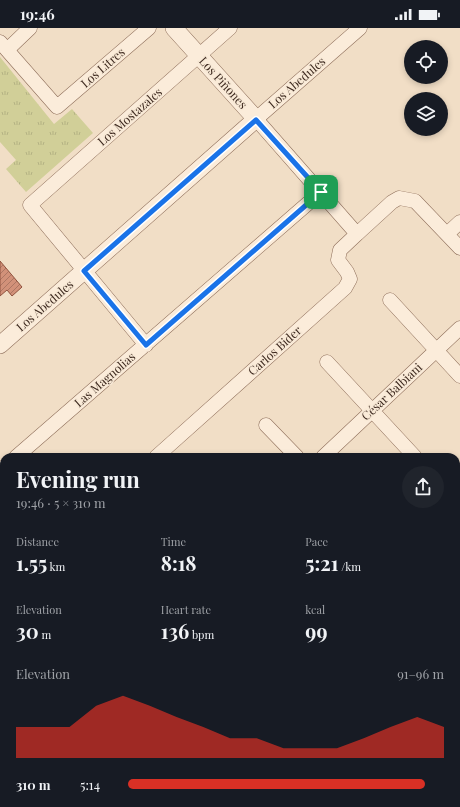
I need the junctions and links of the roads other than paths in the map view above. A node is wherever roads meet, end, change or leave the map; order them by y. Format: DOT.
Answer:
graph roads {
  1 [pos="30,28"];
  2 [pos="148,28"];
  3 [pos="174,28"];
  4 [pos="230,28"];
  5 [pos="360,28"];
  6 [pos="3,46"];
  7 [pos="199,56"];
  8 [pos="256,120"];
  9 [pos="321,192"];
  10 [pos="460,222"];
  11 [pos="357,234"];
  12 [pos="447,234"];
  13 [pos="460,248"];
  14 [pos="84,271"];
  15 [pos="390,300"];
  16 [pos="460,328"];
  17 [pos="0,345"];
  18 [pos="146,345"];
  19 [pos="436,350"];
  20 [pos="327,362"];
  21 [pos="460,376"];
  22 [pos="372,411"];
  23 [pos="266,425"];
  24 [pos="21,453"];
  25 [pos="160,453"];
  26 [pos="293,453"];
  27 [pos="328,453"];
  28 [pos="411,453"];
  1 -- 6 [label="street"];
  2 -- 6 [label="street, Los Litres"];
  3 -- 7 [label="street, Los Piñones"];
  4 -- 7 [label="street, Los Mostazales"];
  5 -- 8 [label="street, Los Abedules"];
  7 -- 8 [label="street, Los Piñones"];
  7 -- 14 [label="street, Los Mostazales"];
  8 -- 9 [label="street, Los Piñones"];
  8 -- 14 [label="street, Los Abedules"];
  9 -- 11 [label="street, Los Piñones"];
  9 -- 18 [label="street, Las Magnolias"];
  10 -- 12 [label="street"];
  11 -- 12 [label="street"];
  11 -- 25 [label="street, Carlos Bider"];
  12 -- 13 [label="street"];
  14 -- 17 [label="street, Los Abedules"];
  14 -- 18 [label="street"];
  15 -- 19 [label="street"];
  16 -- 19 [label="street, César Balbiani"];
  18 -- 24 [label="street, Las Magnolias"];
  19 -- 21 [label="street"];
  19 -- 22 [label="street, César Balbiani"];
  20 -- 22 [label="street"];
  22 -- 27 [label="street, César Balbiani"];
  22 -- 28 [label="street"];
  23 -- 26 [label="street"];
}
